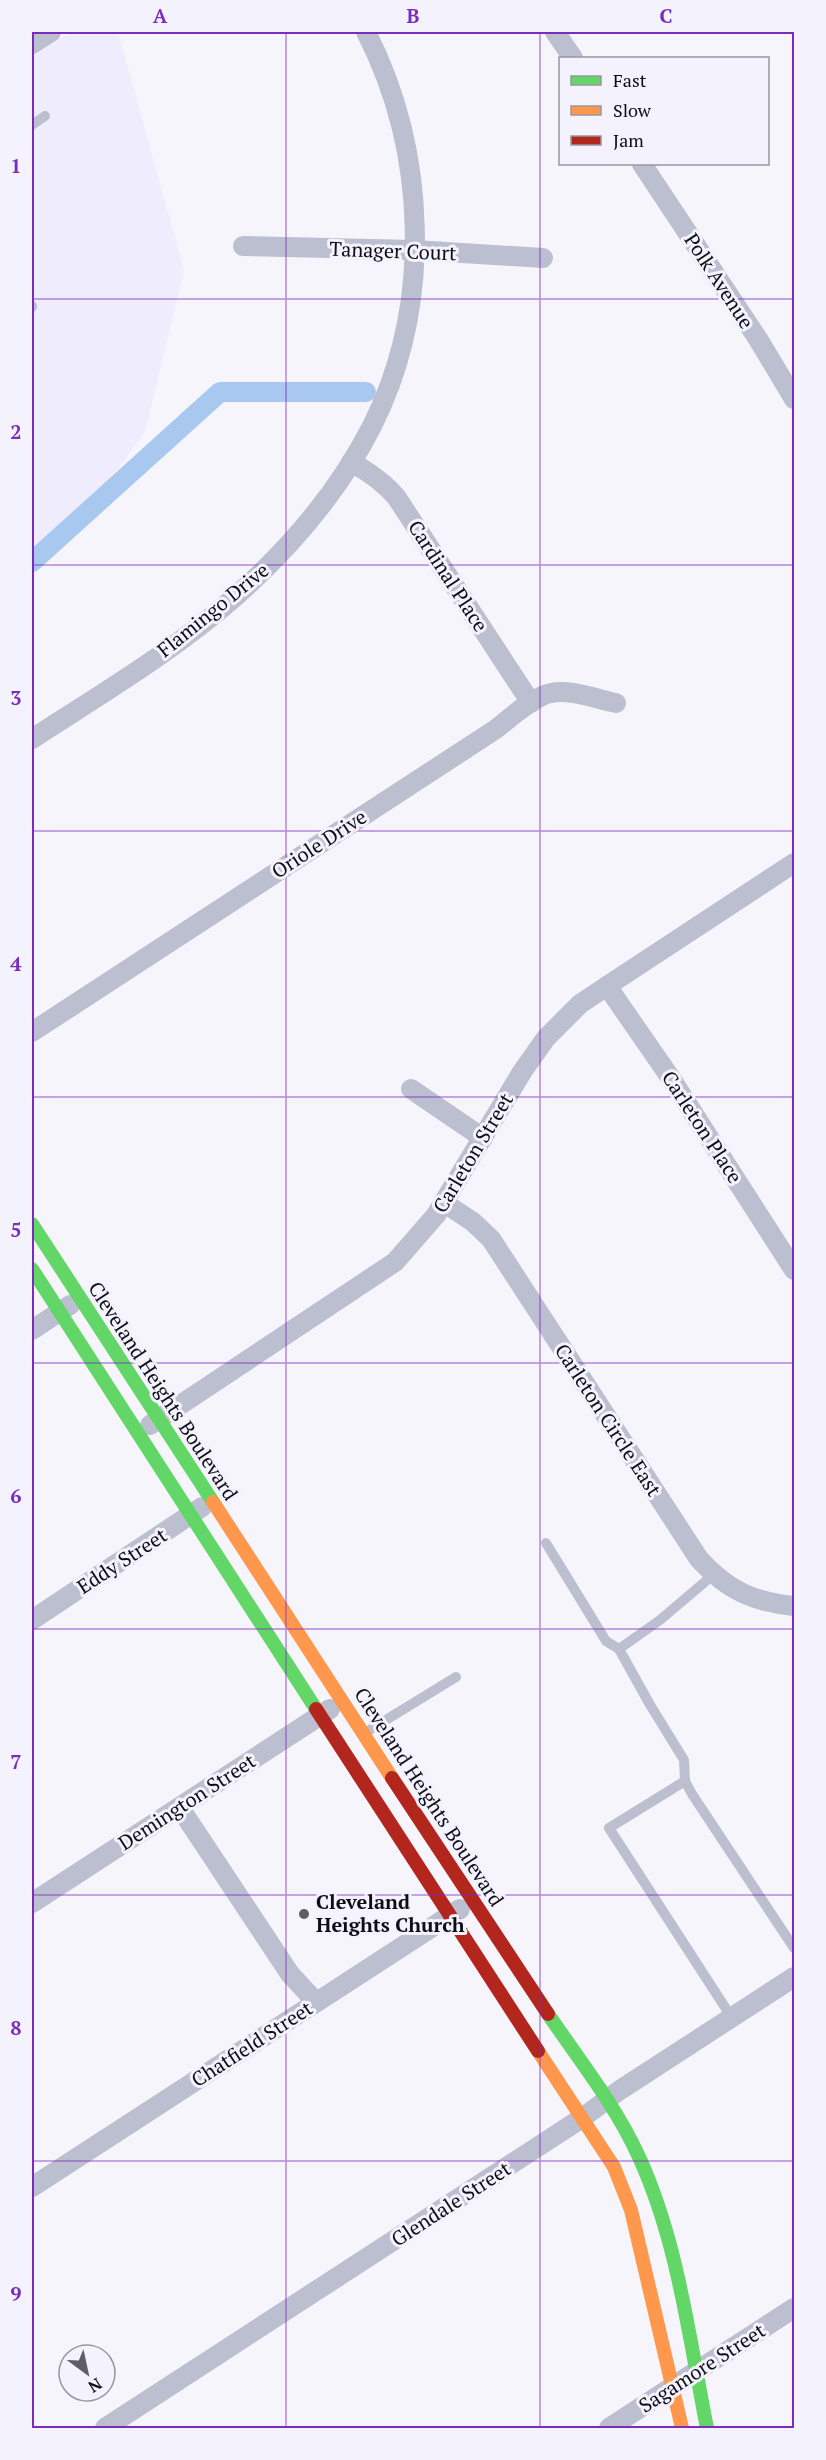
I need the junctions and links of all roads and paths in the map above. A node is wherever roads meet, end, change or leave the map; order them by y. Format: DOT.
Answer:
graph roads {
  1 [pos="51,32"];
  2 [pos="366,32"];
  3 [pos="555,32"];
  4 [pos="32,44"];
  5 [pos="572,57"];
  6 [pos="45,116"];
  7 [pos="32,125"];
  8 [pos="643,165"];
  9 [pos="243,246"];
  10 [pos="414,250"];
  11 [pos="543,258"];
  12 [pos="795,399"];
  13 [pos="351,462"];
  14 [pos="531,703"];
  15 [pos="616,703"];
  16 [pos="32,739"];
  17 [pos="795,863"];
  18 [pos="607,986"];
  19 [pos="32,1032"];
  20 [pos="411,1089"];
  21 [pos="483,1138"];
  22 [pos="442,1202"];
  23 [pos="32,1224"];
  24 [pos="32,1269"];
  25 [pos="795,1270"];
  26 [pos="81,1300"];
  27 [pos="59,1312"];
  28 [pos="32,1330"];
  29 [pos="159,1419"];
  30 [pos="139,1432"];
  31 [pos="211,1501"];
  32 [pos="191,1515"];
  33 [pos="546,1543"];
  34 [pos="713,1575"];
  35 [pos="795,1606"];
  36 [pos="32,1620"];
  37 [pos="619,1649"];
  38 [pos="456,1677"];
  39 [pos="342,1701"];
  40 [pos="319,1716"];
  41 [pos="352,1741"];
  42 [pos="686,1780"];
  43 [pos="180,1808"];
  44 [pos="472,1901"];
  45 [pos="32,1903"];
  46 [pos="449,1915"];
  47 [pos="795,1948"];
  48 [pos="795,1977"];
  49 [pos="316,2002"];
  50 [pos="732,2018"];
  51 [pos="606,2100"];
  52 [pos="582,2118"];
  53 [pos="32,2187"];
  54 [pos="795,2308"];
  55 [pos="696,2372"];
  56 [pos="672,2387"];
  57 [pos="105,2428"];
  58 [pos="609,2428"];
  59 [pos="682,2428"];
  60 [pos="707,2428"];
  1 -- 4 [label="street"];
  2 -- 10 [label="street, Flamingo Drive"];
  3 -- 5 [label="street"];
  6 -- 7 [label="lane"];
  8 -- 12 [label="street, Polk Avenue"];
  9 -- 10 [label="street, Tanager Court"];
  10 -- 11 [label="street, Tanager Court"];
  10 -- 13 [label="street, Flamingo Drive"];
  13 -- 14 [label="street, Cardinal Place"];
  13 -- 16 [label="street, Flamingo Drive"];
  14 -- 15 [label="street, Oriole Drive"];
  14 -- 19 [label="street, Oriole Drive"];
  17 -- 18 [label="street, Carleton Street"];
  18 -- 21 [label="street, Carleton Street"];
  18 -- 25 [label="street, Carleton Place"];
  20 -- 21 [label="street"];
  21 -- 22 [label="street, Carleton Street"];
  22 -- 29 [label="street, Carleton Street"];
  22 -- 34 [label="street, Carleton Circle East"];
  23 -- 26 [label="street, Cleveland Heights Boulevard"];
  24 -- 27 [label="street, Cleveland Heights Boulevard"];
  26 -- 27 [label="street"];
  26 -- 29 [label="street, Cleveland Heights Boulevard"];
  27 -- 28 [label="street"];
  27 -- 30 [label="street, Cleveland Heights Boulevard"];
  29 -- 30 [label="street, Carleton Street"];
  29 -- 31 [label="street, Cleveland Heights Boulevard"];
  30 -- 32 [label="street, Cleveland Heights Boulevard"];
  31 -- 32 [label="street, Eddy Street"];
  31 -- 39 [label="street, Cleveland Heights Boulevard"];
  32 -- 36 [label="street, Eddy Street"];
  32 -- 40 [label="street, Cleveland Heights Boulevard"];
  33 -- 37 [label="lane"];
  34 -- 35 [label="street, Carleton Circle East"];
  34 -- 37 [label="lane"];
  37 -- 42 [label="lane"];
  38 -- 41 [label="lane"];
  39 -- 40 [label="street, Demington Street"];
  39 -- 41 [label="street, Cleveland Heights Boulevard"];
  40 -- 41 [label="street, Cleveland Heights Boulevard"];
  40 -- 43 [label="street, Demington Street"];
  41 -- 44 [label="street, Cleveland Heights Boulevard"];
  41 -- 46 [label="street, Cleveland Heights Boulevard"];
  42 -- 47 [label="lane"];
  42 -- 50 [label="lane"];
  43 -- 45 [label="street, Demington Street"];
  43 -- 49 [label="street"];
  44 -- 46 [label="street, Chatfield Street"];
  44 -- 51 [label="street, Cleveland Heights Boulevard"];
  46 -- 49 [label="street, Chatfield Street"];
  46 -- 52 [label="street, Cleveland Heights Boulevard"];
  48 -- 50 [label="street, Glendale Street"];
  49 -- 53 [label="street, Chatfield Street"];
  50 -- 51 [label="street, Glendale Street"];
  51 -- 52 [label="street, Glendale Street"];
  51 -- 55 [label="street, Cleveland Heights Boulevard"];
  52 -- 56 [label="street, Cleveland Heights Boulevard"];
  52 -- 57 [label="street, Glendale Street"];
  54 -- 55 [label="street, Sagamore Street"];
  55 -- 56 [label="street, Sagamore Street"];
  55 -- 60 [label="street, Cleveland Heights Boulevard"];
  56 -- 58 [label="street, Sagamore Street"];
  56 -- 59 [label="street, Cleveland Heights Boulevard"];
}
